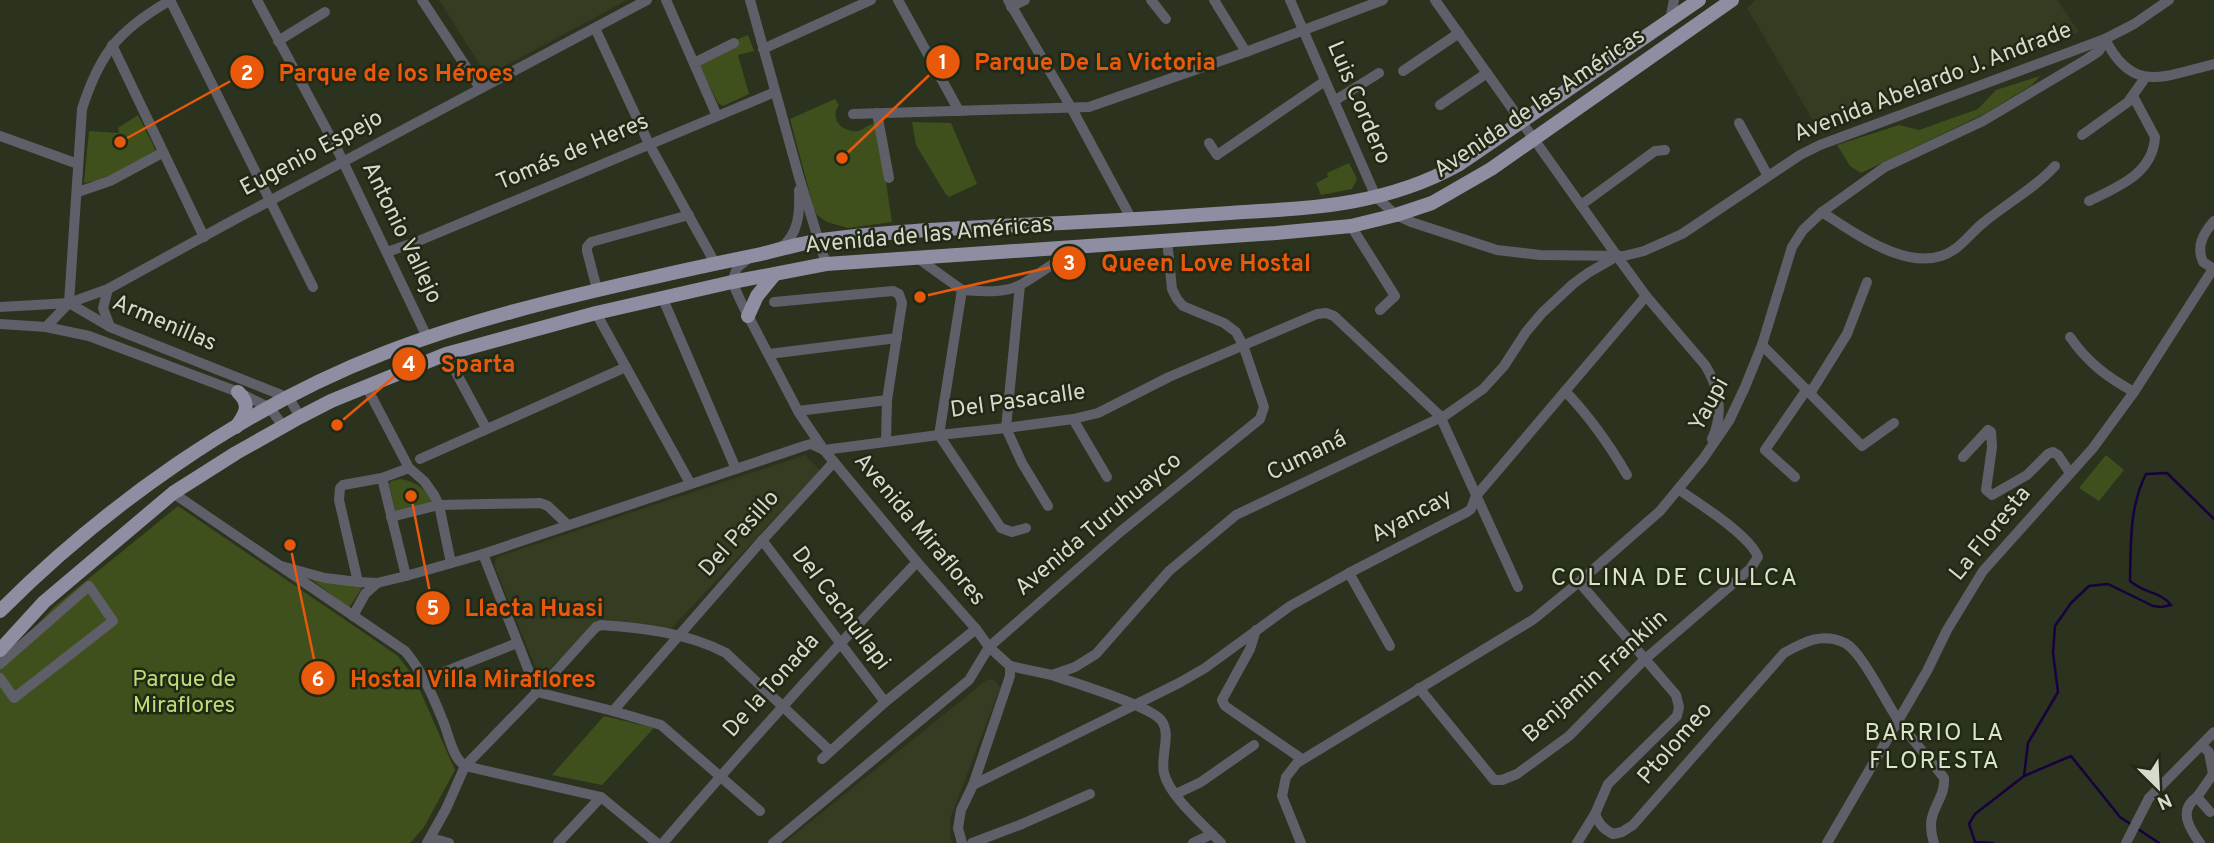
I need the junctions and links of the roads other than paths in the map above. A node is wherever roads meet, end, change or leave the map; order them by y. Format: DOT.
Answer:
graph roads {
  1 [pos="170,0"];
  2 [pos="257,0"];
  3 [pos="422,0"];
  4 [pos="647,0"];
  5 [pos="666,0"];
  6 [pos="750,0"];
  7 [pos="871,0"];
  8 [pos="898,0"];
  9 [pos="1025,0"];
  10 [pos="1151,0"];
  11 [pos="1214,0"];
  12 [pos="1290,0"];
  13 [pos="1384,0"];
  14 [pos="1435,0"];
  15 [pos="1674,0"];
  16 [pos="1699,0"];
  17 [pos="1732,0"];
  18 [pos="2169,0"];
  19 [pos="1010,3"];
  20 [pos="325,12"];
  21 [pos="1166,19"];
  22 [pos="1670,20"];
  23 [pos="595,28"];
  24 [pos="1304,30"];
  25 [pos="1459,33"];
  26 [pos="2105,39"];
  27 [pos="278,41"];
  28 [pos="734,43"];
  29 [pos="112,45"];
  30 [pos="763,49"];
  31 [pos="1247,52"];
  32 [pos="694,63"];
  33 [pos="2214,64"];
  34 [pos="1403,71"];
  35 [pos="1379,73"];
  36 [pos="1487,73"];
  37 [pos="2145,78"];
  38 [pos="1325,81"];
  39 [pos="480,88"];
  40 [pos="775,92"];
  41 [pos="2133,96"];
  42 [pos="1334,101"];
  43 [pos="1440,106"];
  44 [pos="1072,109"];
  45 [pos="959,111"];
  46 [pos="877,113"];
  47 [pos="853,114"];
  48 [pos="717,116"];
  49 [pos="1520,121"];
  50 [pos="1739,123"];
  51 [pos="2082,135"];
  52 [pos="0,136"];
  53 [pos="1534,140"];
  54 [pos="1209,143"];
  55 [pos="649,144"];
  56 [pos="1665,149"];
  57 [pos="162,153"];
  58 [pos="342,162"];
  59 [pos="78,164"];
  60 [pos="2055,166"];
  61 [pos="1768,176"];
  62 [pos="799,177"];
  63 [pos="889,178"];
  64 [pos="78,192"];
  65 [pos="1376,197"];
  66 [pos="269,201"];
  67 [pos="2089,201"];
  68 [pos="1581,205"];
  69 [pos="1822,212"];
  70 [pos="689,215"];
  71 [pos="1396,215"];
  72 [pos="1132,220"];
  73 [pos="2214,221"];
  74 [pos="1351,226"];
  75 [pos="204,237"];
  76 [pos="1167,240"];
  77 [pos="819,241"];
  78 [pos="1087,244"];
  79 [pos="778,250"];
  80 [pos="387,252"];
  81 [pos="753,255"];
  82 [pos="1617,256"];
  83 [pos="916,257"];
  84 [pos="715,263"];
  85 [pos="826,264"];
  86 [pos="2214,269"];
  87 [pos="774,275"];
  88 [pos="732,282"];
  89 [pos="1867,282"];
  90 [pos="1020,285"];
  91 [pos="313,286"];
  92 [pos="108,289"];
  93 [pos="597,289"];
  94 [pos="962,290"];
  95 [pos="1646,296"];
  96 [pos="663,299"];
  97 [pos="69,303"];
  98 [pos="775,303"];
  99 [pos="0,307"];
  100 [pos="1380,310"];
  101 [pos="596,313"];
  102 [pos="748,316"];
  103 [pos="0,324"];
  104 [pos="46,327"];
  105 [pos="110,327"];
  106 [pos="427,337"];
  107 [pos="2070,337"];
  108 [pos="897,338"];
  109 [pos="1243,345"];
  110 [pos="1762,345"];
  111 [pos="446,354"];
  112 [pos="769,354"];
  113 [pos="626,367"];
  114 [pos="366,386"];
  115 [pos="1565,391"];
  116 [pos="1809,391"];
  117 [pos="238,393"];
  118 [pos="2134,393"];
  119 [pos="289,398"];
  120 [pos="887,400"];
  121 [pos="270,408"];
  122 [pos="798,411"];
  123 [pos="1440,416"];
  124 [pos="300,417"];
  125 [pos="1073,419"];
  126 [pos="1894,423"];
  127 [pos="283,426"];
  128 [pos="236,427"];
  129 [pos="486,428"];
  130 [pos="1006,428"];
  131 [pos="939,435"];
  132 [pos="886,441"];
  133 [pos="824,450"];
  134 [pos="1963,457"];
  135 [pos="1703,458"];
  136 [pos="420,459"];
  137 [pos="834,462"];
  138 [pos="410,468"];
  139 [pos="736,469"];
  140 [pos="2070,473"];
  141 [pos="1627,475"];
  142 [pos="1107,477"];
  143 [pos="1795,477"];
  144 [pos="382,478"];
  145 [pos="690,483"];
  146 [pos="1678,489"];
  147 [pos="173,493"];
  148 [pos="1476,496"];
  149 [pos="439,505"];
  150 [pos="1048,506"];
  151 [pos="391,517"];
  152 [pos="568,525"];
  153 [pos="1026,528"];
  154 [pos="762,540"];
  155 [pos="483,554"];
  156 [pos="917,562"];
  157 [pos="451,563"];
  158 [pos="281,566"];
  159 [pos="1349,573"];
  160 [pos="406,576"];
  161 [pos="358,582"];
  162 [pos="1579,582"];
  163 [pos="377,583"];
  164 [pos="1518,587"];
  165 [pos="0,611"];
  166 [pos="353,616"];
  167 [pos="976,629"];
  168 [pos="1256,631"];
  169 [pos="679,635"];
  170 [pos="517,643"];
  171 [pos="840,643"];
  172 [pos="1390,646"];
  173 [pos="989,647"];
  174 [pos="0,650"];
  175 [pos="1644,660"];
  176 [pos="0,664"];
  177 [pos="1010,666"];
  178 [pos="1052,675"];
  179 [pos="0,678"];
  180 [pos="424,680"];
  181 [pos="1419,688"];
  182 [pos="537,692"];
  183 [pos="885,702"];
  184 [pos="783,706"];
  185 [pos="1137,706"];
  186 [pos="613,711"];
  187 [pos="1898,721"];
  188 [pos="2214,732"];
  189 [pos="1254,745"];
  190 [pos="2202,746"];
  191 [pos="1300,761"];
  192 [pos="465,766"];
  193 [pos="720,776"];
  194 [pos="973,785"];
  195 [pos="1090,794"];
  196 [pos="1176,794"];
  197 [pos="601,797"];
  198 [pos="2197,797"];
  199 [pos="760,811"];
  200 [pos="2210,811"];
  201 [pos="1595,814"];
  202 [pos="1212,834"];
  203 [pos="429,841"];
  204 [pos="449,843"];
  205 [pos="558,843"];
  206 [pos="657,843"];
  207 [pos="663,843"];
  208 [pos="774,843"];
  209 [pos="962,843"];
  210 [pos="972,843"];
  211 [pos="1193,843"];
  212 [pos="1222,843"];
  213 [pos="1301,843"];
  214 [pos="1577,843"];
  215 [pos="1827,843"];
  216 [pos="1934,843"];
  217 [pos="2126,843"];
  218 [pos="2200,843"];
  1 -- 29 [label="street"];
  1 -- 66 [label="street"];
  2 -- 27 [label="street, Antonio Vallejo"];
  3 -- 39 [label="street"];
  4 -- 23 [label="street, Eugenio Espejo"];
  5 -- 32 [label="street"];
  6 -- 30 [label="street"];
  7 -- 30 [label="street"];
  8 -- 45 [label="street"];
  9 -- 19 [label="street"];
  10 -- 21 [label="street"];
  11 -- 31 [label="street"];
  12 -- 24 [label="street, Luis Cordero"];
  13 -- 24 [label="street"];
  14 -- 25 [label="street"];
  15 -- 22 [label="street"];
  16 -- 22 [label="main road, Avenida de las Américas"];
  17 -- 53 [label="main road, Avenida de las Américas"];
  18 -- 26 [label="street, Avenida Abelardo J. Andrade"];
  19 -- 44 [label="street"];
  20 -- 27 [label="street"];
  22 -- 49 [label="main road, Avenida de las Américas"];
  23 -- 39 [label="street, Eugenio Espejo"];
  23 -- 55 [label="street"];
  24 -- 31 [label="street"];
  24 -- 38 [label="street, Luis Cordero"];
  25 -- 34 [label="street"];
  25 -- 36 [label="street"];
  26 -- 37 [label="street"];
  26 -- 61 [label="street, Avenida Abelardo J. Andrade"];
  26 -- 69 [label="street, Yaupi"];
  27 -- 58 [label="street, Antonio Vallejo"];
  28 -- 32 [label="street"];
  29 -- 57 [label="street"];
  29 -- 59 [label="street"];
  30 -- 40 [label="street"];
  31 -- 44 [label="street"];
  32 -- 48 [label="street"];
  33 -- 37 [label="street"];
  35 -- 42 [label="street"];
  36 -- 43 [label="street"];
  36 -- 49 [label="street"];
  37 -- 41 [label="street"];
  38 -- 42 [label="street, Luis Cordero"];
  38 -- 54 [label="street"];
  39 -- 58 [label="street, Eugenio Espejo"];
  40 -- 48 [label="street, Tomás de Heres"];
  40 -- 62 [label="street"];
  41 -- 51 [label="street"];
  41 -- 67 [label="street"];
  42 -- 65 [label="street, Luis Cordero"];
  44 -- 45 [label="street"];
  44 -- 72 [label="street"];
  45 -- 46 [label="street"];
  46 -- 47 [label="street"];
  46 -- 63 [label="street"];
  48 -- 55 [label="street, Tomás de Heres"];
  49 -- 53 [label="street"];
  49 -- 65 [label="main road, Avenida de las Américas"];
  50 -- 61 [label="street"];
  52 -- 59 [label="street"];
  53 -- 68 [label="street"];
  53 -- 71 [label="main road, Avenida de las Américas"];
  55 -- 70 [label="street"];
  55 -- 80 [label="street, Tomás de Heres"];
  56 -- 68 [label="street"];
  57 -- 64 [label="street"];
  57 -- 75 [label="street"];
  58 -- 66 [label="street, Eugenio Espejo"];
  58 -- 80 [label="street, Antonio Vallejo"];
  59 -- 64 [label="street"];
  60 -- 69 [label="street"];
  61 -- 82 [label="street, Avenida Abelardo J. Andrade"];
  62 -- 77 [label="street"];
  62 -- 79 [label="street"];
  64 -- 97 [label="street"];
  65 -- 71 [label="street, Luis Cordero"];
  65 -- 72 [label="main road, Avenida de las Américas"];
  66 -- 75 [label="street, Eugenio Espejo"];
  66 -- 91 [label="street"];
  68 -- 82 [label="street"];
  69 -- 110 [label="street, Yaupi"];
  70 -- 84 [label="street"];
  70 -- 93 [label="street"];
  71 -- 74 [label="main road, Avenida de las Américas"];
  71 -- 82 [label="street, Avenida Abelardo J. Andrade"];
  72 -- 77 [label="main road, Avenida de las Américas"];
  73 -- 86 [label="street"];
  74 -- 76 [label="main road, Avenida de las Américas"];
  74 -- 100 [label="street"];
  75 -- 92 [label="street, Eugenio Espejo"];
  76 -- 78 [label="main road, Avenida de las Américas"];
  76 -- 109 [label="street, Avenida Turuhuayco"];
  77 -- 79 [label="main road, Avenida de las Américas"];
  77 -- 85 [label="street"];
  78 -- 83 [label="main road, Avenida de las Américas"];
  78 -- 90 [label="street"];
  79 -- 81 [label="main road, Avenida de las Américas"];
  80 -- 106 [label="street, Antonio Vallejo"];
  81 -- 84 [label="main road, Avenida de las Américas"];
  81 -- 88 [label="street"];
  82 -- 95 [label="street"];
  82 -- 123 [label="street, Cumaná"];
  83 -- 85 [label="main road, Avenida de las Américas"];
  83 -- 94 [label="street"];
  84 -- 93 [label="main road, Avenida de las Américas"];
  85 -- 87 [label="main road, Avenida de las Américas"];
  86 -- 118 [label="street, La Floresta"];
  87 -- 88 [label="main road, Avenida de las Américas"];
  87 -- 102 [label="main road"];
  88 -- 96 [label="main road, Avenida de las Américas"];
  88 -- 102 [label="street, Avenida Miraflores"];
  89 -- 116 [label="street"];
  90 -- 94 [label="street"];
  90 -- 130 [label="street"];
  92 -- 97 [label="street, Eugenio Espejo"];
  92 -- 105 [label="street"];
  93 -- 106 [label="main road, Avenida de las Américas"];
  94 -- 131 [label="street"];
  95 -- 115 [label="street, Ayancay"];
  95 -- 135 [label="street"];
  96 -- 101 [label="main road, Avenida de las Américas"];
  96 -- 139 [label="street"];
  97 -- 99 [label="street"];
  97 -- 104 [label="street"];
  97 -- 105 [label="street, Armenillas"];
  98 -- 108 [label="street"];
  101 -- 111 [label="main road, Avenida de las Américas"];
  101 -- 113 [label="street"];
  102 -- 112 [label="street, Avenida Miraflores"];
  103 -- 104 [label="street, Armenillas"];
  104 -- 117 [label="street, Armenillas"];
  105 -- 119 [label="street, Armenillas"];
  106 -- 119 [label="main road, Avenida de las Américas"];
  107 -- 118 [label="street"];
  108 -- 112 [label="street"];
  108 -- 120 [label="street"];
  109 -- 123 [label="street, Del Pasacalle"];
  109 -- 125 [label="street, Del Pasacalle"];
  109 -- 173 [label="street, Avenida Turuhuayco"];
  110 -- 116 [label="street"];
  110 -- 135 [label="street, Yaupi"];
  111 -- 114 [label="main road, Avenida de las Américas"];
  111 -- 129 [label="street"];
  112 -- 122 [label="street, Avenida Miraflores"];
  113 -- 129 [label="street"];
  113 -- 145 [label="street"];
  114 -- 124 [label="main road, Avenida de las Américas"];
  114 -- 138 [label="street"];
  115 -- 141 [label="street"];
  115 -- 148 [label="street, Ayancay"];
  116 -- 126 [label="street"];
  116 -- 143 [label="street"];
  117 -- 121 [label="street, Armenillas"];
  117 -- 128 [label="main road"];
  118 -- 140 [label="street, La Floresta"];
  119 -- 121 [label="main road, Avenida de las Américas"];
  119 -- 124 [label="street"];
  120 -- 122 [label="street"];
  120 -- 132 [label="street"];
  121 -- 127 [label="street, Armenillas"];
  121 -- 128 [label="main road, Avenida de las Américas"];
  122 -- 133 [label="street, Avenida Miraflores"];
  123 -- 148 [label="street, Del Pasacalle"];
  123 -- 178 [label="street, Cumaná"];
  124 -- 127 [label="main road, Avenida de las Américas"];
  125 -- 130 [label="street, Del Pasacalle"];
  125 -- 142 [label="street"];
  127 -- 147 [label="main road, Avenida de las Américas"];
  128 -- 165 [label="main road, Avenida de las Américas"];
  129 -- 136 [label="street"];
  130 -- 131 [label="street, Del Pasacalle"];
  130 -- 150 [label="street"];
  131 -- 132 [label="street, Del Pasacalle"];
  131 -- 153 [label="street"];
  132 -- 133 [label="street, Del Pasacalle"];
  133 -- 137 [label="street, Avenida Miraflores"];
  133 -- 139 [label="street, Del Pasacalle"];
  134 -- 140 [label="street"];
  135 -- 146 [label="street, Yaupi"];
  137 -- 154 [label="street, Del Pasillo"];
  137 -- 156 [label="street, Avenida Miraflores"];
  138 -- 144 [label="street"];
  138 -- 149 [label="street"];
  139 -- 145 [label="street, Del Pasacalle"];
  140 -- 187 [label="street, La Floresta"];
  144 -- 151 [label="street"];
  144 -- 161 [label="street"];
  145 -- 152 [label="street, Del Pasacalle"];
  146 -- 162 [label="street, Yaupi"];
  146 -- 175 [label="street, Benjamin Franklin"];
  147 -- 158 [label="street, Del Pasacalle"];
  147 -- 174 [label="main road, Avenida de las Américas"];
  148 -- 159 [label="street, Ayancay"];
  148 -- 164 [label="street, Del Pasacalle"];
  149 -- 151 [label="street"];
  149 -- 152 [label="street"];
  149 -- 157 [label="street"];
  151 -- 160 [label="street"];
  152 -- 155 [label="street, Del Pasacalle"];
  154 -- 169 [label="street, Del Pasillo"];
  154 -- 171 [label="street, Del Cachullapi"];
  155 -- 157 [label="street, Del Pasacalle"];
  155 -- 170 [label="street"];
  156 -- 167 [label="street, Avenida Miraflores"];
  156 -- 171 [label="street, De la Tonada"];
  157 -- 160 [label="street, Del Pasacalle"];
  158 -- 161 [label="street, Del Pasacalle"];
  158 -- 166 [label="street, Del Pasacalle"];
  159 -- 168 [label="street, Ayancay"];
  159 -- 172 [label="street"];
  160 -- 163 [label="street, Del Pasacalle"];
  161 -- 163 [label="street, Del Pasacalle"];
  162 -- 175 [label="street"];
  162 -- 181 [label="street, Yaupi"];
  163 -- 166 [label="street"];
  166 -- 180 [label="street, Del Pasacalle"];
  167 -- 173 [label="street, Avenida Miraflores"];
  167 -- 183 [label="street"];
  168 -- 185 [label="street, Ayancay"];
  168 -- 191 [label="street"];
  169 -- 182 [label="street"];
  169 -- 184 [label="street"];
  169 -- 186 [label="street, Del Pasillo"];
  170 -- 180 [label="street"];
  170 -- 182 [label="street"];
  171 -- 183 [label="street, Del Cachullapi"];
  171 -- 184 [label="street, De la Tonada"];
  173 -- 177 [label="street, Avenida Miraflores"];
  173 -- 208 [label="street, Avenida Turuhuayco"];
  175 -- 181 [label="street, Benjamin Franklin"];
  175 -- 201 [label="street"];
  176 -- 179 [label="street"];
  177 -- 178 [label="street"];
  177 -- 194 [label="street"];
  178 -- 185 [label="street"];
  180 -- 192 [label="street, Del Pasacalle"];
  181 -- 191 [label="street, Yaupi"];
  182 -- 186 [label="street"];
  182 -- 192 [label="street"];
  183 -- 184 [label="street"];
  184 -- 193 [label="street, De la Tonada"];
  185 -- 194 [label="street, Ayancay"];
  185 -- 196 [label="street"];
  186 -- 193 [label="street"];
  187 -- 201 [label="street, Ptolomeo"];
  187 -- 215 [label="street, La Floresta"];
  187 -- 216 [label="street"];
  188 -- 190 [label="street"];
  189 -- 196 [label="street"];
  190 -- 198 [label="street"];
  190 -- 217 [label="street"];
  191 -- 213 [label="street"];
  192 -- 197 [label="street"];
  192 -- 203 [label="street"];
  193 -- 199 [label="street"];
  193 -- 207 [label="street, De la Tonada"];
  194 -- 209 [label="street"];
  195 -- 210 [label="street"];
  196 -- 202 [label="street"];
  197 -- 205 [label="street"];
  197 -- 206 [label="street"];
  198 -- 200 [label="street"];
  198 -- 218 [label="street"];
  201 -- 214 [label="street"];
  202 -- 211 [label="street"];
  202 -- 212 [label="street"];
  203 -- 204 [label="street"];
}
